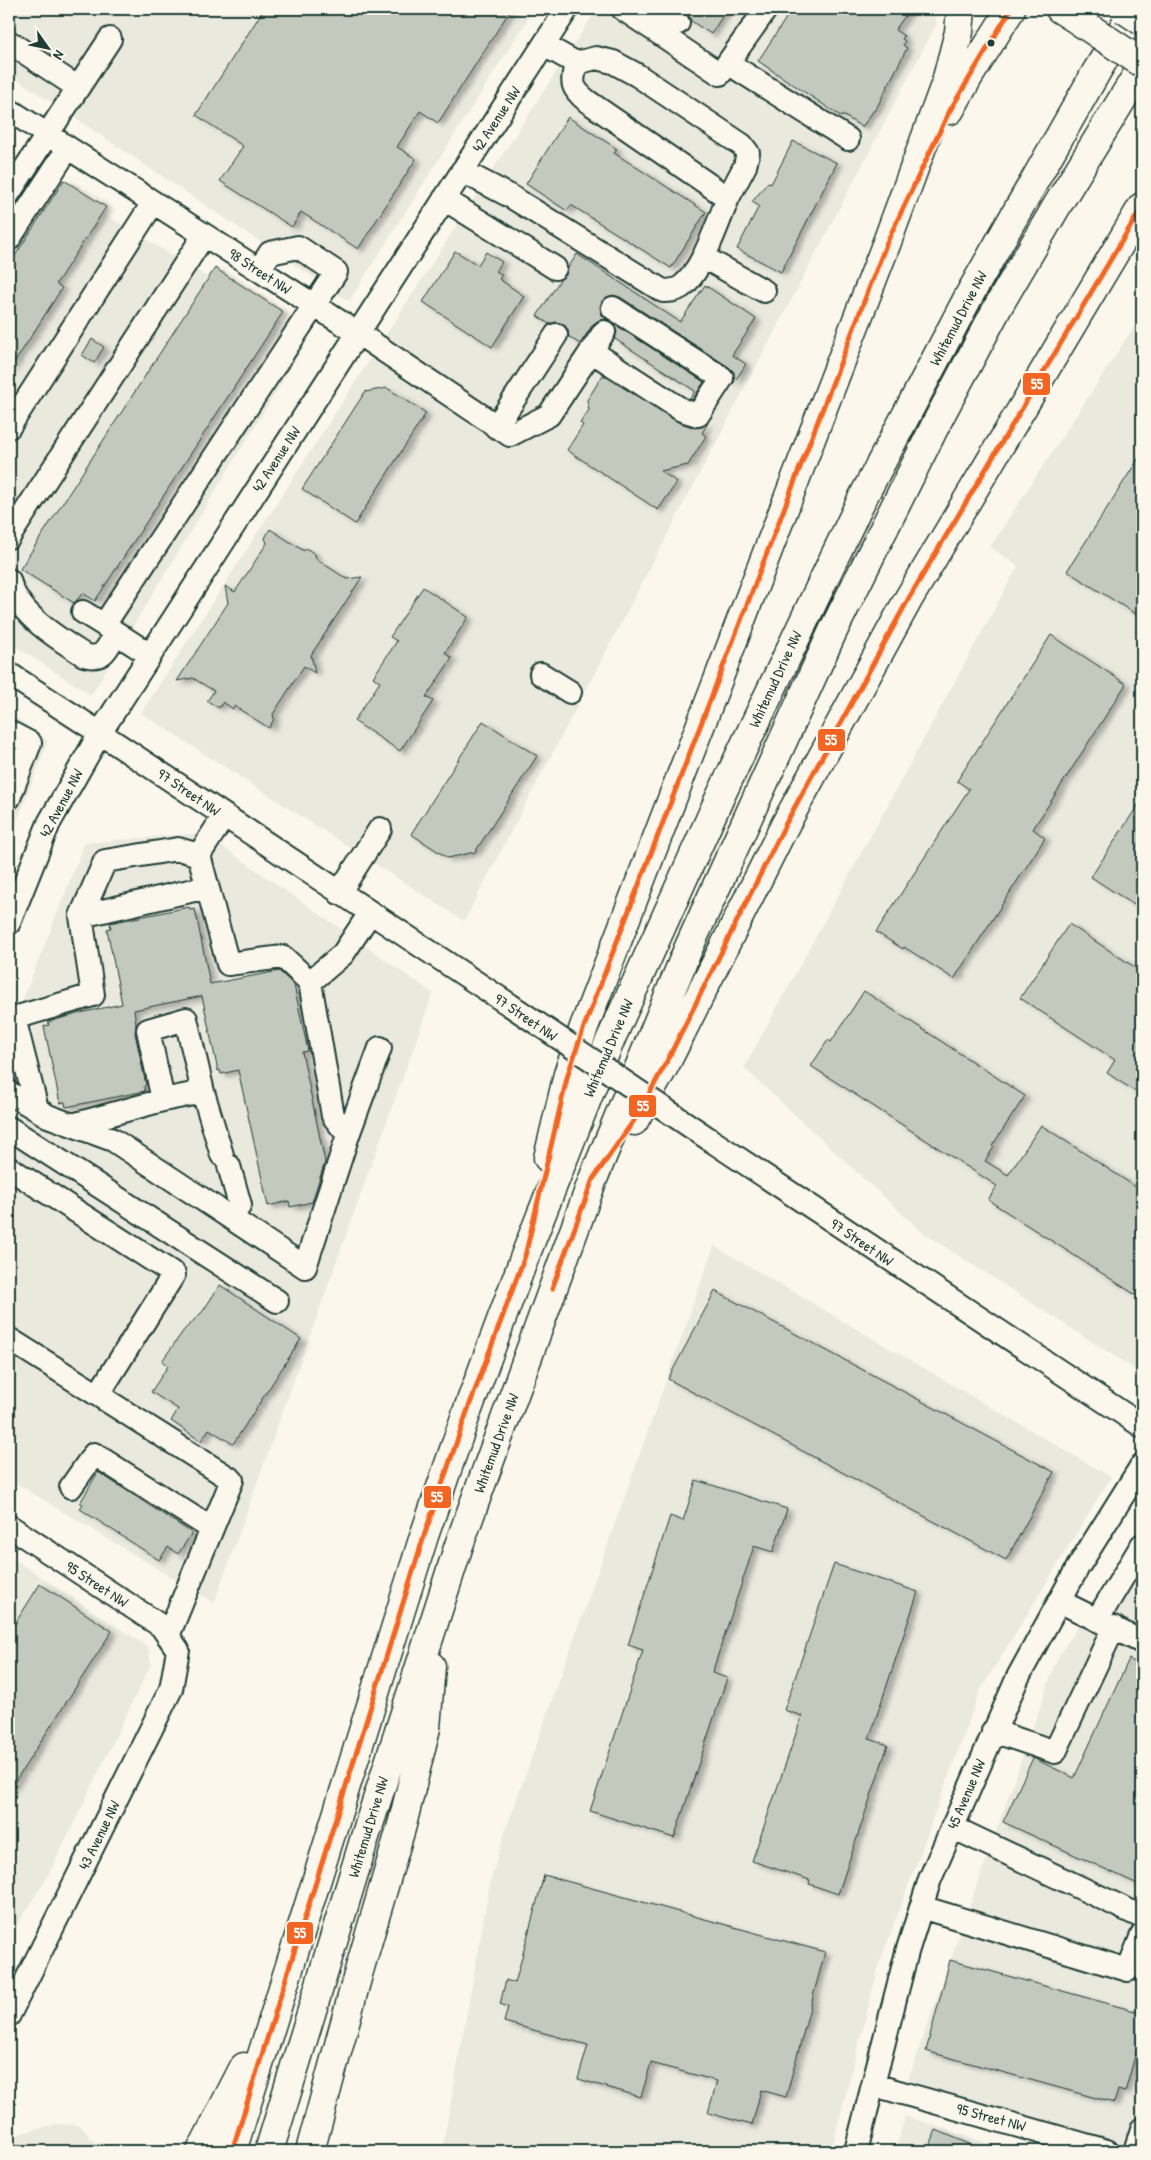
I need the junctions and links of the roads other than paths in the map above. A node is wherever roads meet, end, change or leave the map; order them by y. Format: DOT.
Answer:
graph roads {
  1 [pos="567,9"];
  2 [pos="623,9"];
  3 [pos="658,9"];
  4 [pos="766,9"];
  5 [pos="961,9"];
  6 [pos="1011,9"];
  7 [pos="1124,9"];
  8 [pos="1135,9"];
  9 [pos="1070,15"];
  10 [pos="1142,21"];
  11 [pos="678,23"];
  12 [pos="110,39"];
  13 [pos="9,42"];
  14 [pos="544,45"];
  15 [pos="576,62"];
  16 [pos="728,63"];
  17 [pos="1142,65"];
  18 [pos="78,87"];
  19 [pos="9,110"];
  20 [pos="46,134"];
  21 [pos="848,139"];
  22 [pos="68,148"];
  23 [pos="462,171"];
  24 [pos="12,181"];
  25 [pos="728,198"];
  26 [pos="444,199"];
  27 [pos="154,203"];
  28 [pos="1142,207"];
  29 [pos="1134,228"];
  30 [pos="204,236"];
  31 [pos="9,238"];
  32 [pos="887,242"];
  33 [pos="703,257"];
  34 [pos="555,268"];
  35 [pos="259,270"];
  36 [pos="764,291"];
  37 [pos="314,305"];
  38 [pos="613,308"];
  39 [pos="604,332"];
  40 [pos="359,334"];
  41 [pos="556,335"];
  42 [pos="591,352"];
  43 [pos="9,427"];
  44 [pos="503,431"];
  45 [pos="9,537"];
  46 [pos="9,580"];
  47 [pos="83,612"];
  48 [pos="110,629"];
  49 [pos="150,655"];
  50 [pos="9,674"];
  51 [pos="541,674"];
  52 [pos="570,692"];
  53 [pos="9,732"];
  54 [pos="100,733"];
  55 [pos="9,798"];
  56 [pos="224,816"];
  57 [pos="380,829"];
  58 [pos="198,855"];
  59 [pos="208,887"];
  60 [pos="15,888"];
  61 [pos="339,893"];
  62 [pos="370,913"];
  63 [pos="81,916"];
  64 [pos="9,923"];
  65 [pos="310,982"];
  66 [pos="11,1017"];
  67 [pos="380,1048"];
  68 [pos="202,1092"];
  69 [pos="9,1093"];
  70 [pos="163,1100"];
  71 [pos="37,1109"];
  72 [pos="72,1125"];
  73 [pos="9,1128"];
  74 [pos="348,1135"];
  75 [pos="9,1168"];
  76 [pos="593,1179"];
  77 [pos="230,1218"];
  78 [pos="525,1256"];
  79 [pos="277,1301"];
  80 [pos="9,1339"];
  81 [pos="98,1395"];
  82 [pos="1142,1426"];
  83 [pos="1142,1465"];
  84 [pos="71,1487"];
  85 [pos="1135,1492"];
  86 [pos="9,1526"];
  87 [pos="212,1529"];
  88 [pos="1142,1545"];
  89 [pos="1059,1601"];
  90 [pos="435,1618"];
  91 [pos="1105,1624"];
  92 [pos="1142,1642"];
  93 [pos="173,1643"];
  94 [pos="993,1731"];
  95 [pos="952,1827"];
  96 [pos="921,1907"];
  97 [pos="1142,1917"];
  98 [pos="1142,1935"];
  99 [pos="276,2006"];
  100 [pos="9,2015"];
  101 [pos="874,2085"];
  102 [pos="1142,2129"];
  103 [pos="200,2151"];
  104 [pos="232,2151"];
  105 [pos="269,2151"];
  106 [pos="310,2151"];
  107 [pos="856,2151"];
  108 [pos="1107,2151"];
  109 [pos="1135,2151"];
  1 -- 14 [label="street, 42 Avenue NW"];
  2 -- 16 [label="street"];
  3 -- 11 [label="street"];
  4 -- 16 [label="street"];
  5 -- 32 [label="main road"];
  6 -- 32 [label="main road"];
  7 -- 10 [label="main road, bridge"];
  8 -- 78 [label="main road, Whitemud Drive NW"];
  9 -- 17 [label="main road, bridge"];
  12 -- 18 [label="street"];
  13 -- 18 [label="street"];
  14 -- 15 [label="street"];
  14 -- 23 [label="street, 42 Avenue NW"];
  15 -- 25 [label="street"];
  15 -- 25 [label="street"];
  16 -- 21 [label="street"];
  17 -- 76 [label="main road, Whitemud Drive NW"];
  18 -- 20 [label="street"];
  19 -- 20 [label="street, 98 Street NW"];
  20 -- 22 [label="street, 98 Street NW"];
  20 -- 24 [label="street"];
  22 -- 27 [label="street, 98 Street NW"];
  22 -- 31 [label="street"];
  23 -- 26 [label="street, 42 Avenue NW"];
  23 -- 33 [label="street"];
  25 -- 33 [label="street"];
  26 -- 34 [label="street"];
  26 -- 40 [label="street, 42 Avenue NW"];
  27 -- 30 [label="street, 98 Street NW"];
  27 -- 43 [label="street"];
  28 -- 29 [label="main road"];
  29 -- 76 [label="main road"];
  30 -- 35 [label="street, 98 Street NW"];
  30 -- 45 [label="street"];
  32 -- 78 [label="main road"];
  33 -- 36 [label="street"];
  35 -- 37 [label="street, 98 Street NW"];
  35 -- 37 [label="street"];
  37 -- 40 [label="street, 98 Street NW"];
  37 -- 48 [label="street"];
  38 -- 42 [label="street"];
  39 -- 42 [label="street"];
  40 -- 44 [label="street, 98 Street NW"];
  40 -- 49 [label="street, 42 Avenue NW"];
  41 -- 44 [label="street"];
  42 -- 44 [label="street"];
  46 -- 48 [label="street"];
  47 -- 48 [label="street"];
  48 -- 49 [label="street"];
  49 -- 54 [label="street, 42 Avenue NW"];
  50 -- 54 [label="street, 97 Street NW"];
  51 -- 52 [label="street"];
  53 -- 55 [label="street"];
  54 -- 56 [label="street, 97 Street NW"];
  54 -- 60 [label="street, 42 Avenue NW"];
  56 -- 58 [label="street"];
  56 -- 61 [label="street, 97 Street NW"];
  57 -- 61 [label="street"];
  58 -- 59 [label="street"];
  58 -- 63 [label="street"];
  59 -- 63 [label="street"];
  59 -- 65 [label="street"];
  60 -- 64 [label="street, 42 Avenue NW"];
  61 -- 62 [label="street, 97 Street NW"];
  62 -- 65 [label="street"];
  62 -- 82 [label="street, 97 Street NW, bridge"];
  63 -- 66 [label="street"];
  65 -- 74 [label="street"];
  66 -- 71 [label="street"];
  67 -- 74 [label="street"];
  68 -- 70 [label="street"];
  68 -- 70 [label="street"];
  68 -- 77 [label="street"];
  69 -- 71 [label="street"];
  70 -- 72 [label="street"];
  71 -- 72 [label="street"];
  72 -- 77 [label="street"];
  73 -- 79 [label="street"];
  74 -- 77 [label="street"];
  75 -- 81 [label="street"];
  76 -- 90 [label="main road, Whitemud Drive NW"];
  78 -- 99 [label="main road, Whitemud Drive NW"];
  80 -- 81 [label="street"];
  81 -- 87 [label="street, 43 Avenue NW"];
  83 -- 85 [label="street, 45 Avenue NW"];
  84 -- 87 [label="street"];
  85 -- 89 [label="street, 45 Avenue NW"];
  86 -- 93 [label="street, 95 Street NW"];
  87 -- 93 [label="street, 43 Avenue NW"];
  88 -- 91 [label="street"];
  89 -- 91 [label="street"];
  89 -- 94 [label="street, 45 Avenue NW"];
  90 -- 105 [label="main road, Whitemud Drive NW"];
  90 -- 106 [label="main road"];
  91 -- 92 [label="street"];
  91 -- 94 [label="street"];
  93 -- 100 [label="street, 43 Avenue NW"];
  94 -- 95 [label="street, 45 Avenue NW"];
  95 -- 96 [label="street, 45 Avenue NW"];
  95 -- 97 [label="street"];
  96 -- 98 [label="street"];
  96 -- 101 [label="street, 45 Avenue NW"];
  99 -- 103 [label="main road"];
  99 -- 104 [label="main road, Whitemud Drive NW"];
  101 -- 107 [label="street, 45 Avenue NW"];
  101 -- 108 [label="street, 95 Street NW"];
  102 -- 109 [label="street"];
}
